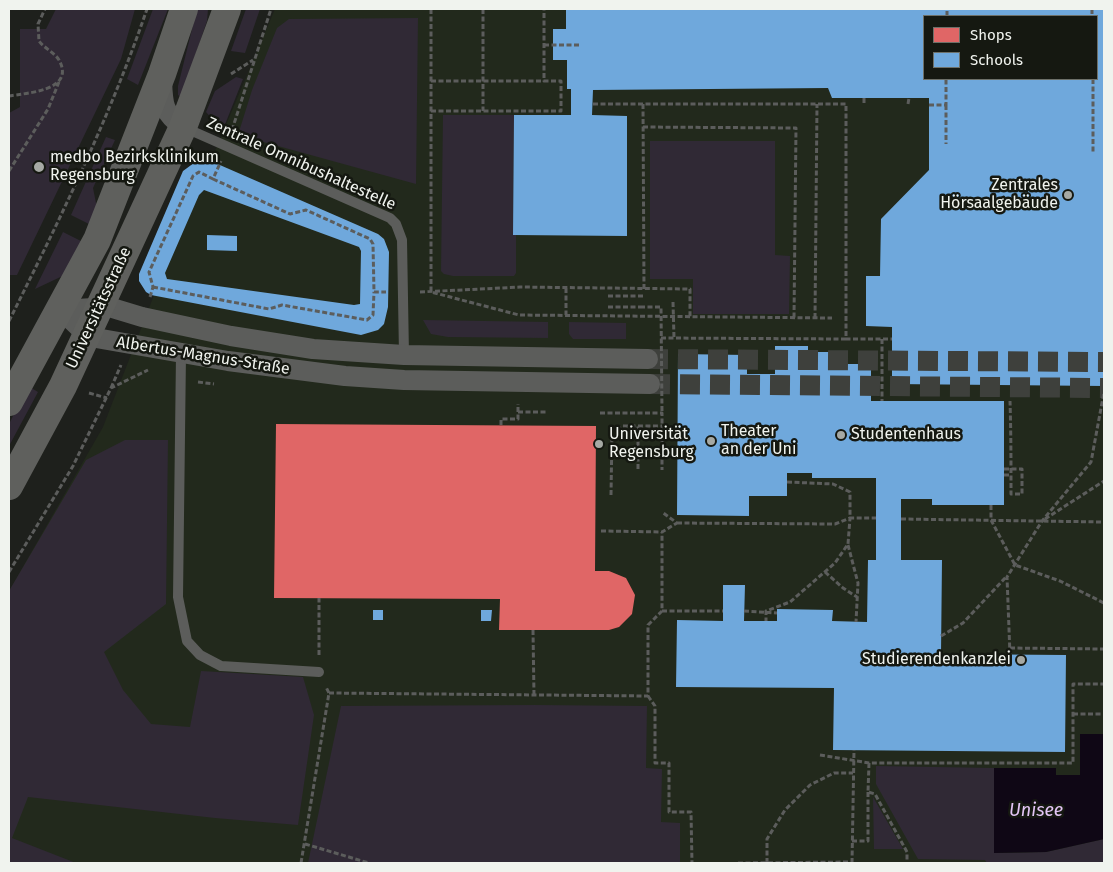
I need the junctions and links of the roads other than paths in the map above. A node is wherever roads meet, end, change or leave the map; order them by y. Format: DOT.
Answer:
graph roads {
  1 [pos="184,9"];
  2 [pos="227,9"];
  3 [pos="162,74"];
  4 [pos="183,127"];
  5 [pos="99,306"];
  6 [pos="60,310"];
  7 [pos="86,334"];
  8 [pos="181,354"];
  9 [pos="404,355"];
  10 [pos="648,359"];
  11 [pos="404,380"];
  12 [pos="650,384"];
  13 [pos="9,402"];
  14 [pos="9,486"];
  15 [pos="319,672"];
  1 -- 3 [label="street, Universitätsstraße"];
  2 -- 4 [label="street, Universitätsstraße"];
  3 -- 4 [label="street, Universitätsstraße"];
  3 -- 6 [label="street, Universitätsstraße"];
  4 -- 5 [label="street, Universitätsstraße"];
  4 -- 9 [label="lane, Zentrale Omnibushaltestelle"];
  5 -- 6 [label="street, Albertus-Magnus-Straße"];
  5 -- 7 [label="street, Universitätsstraße"];
  5 -- 9 [label="street, Albertus-Magnus-Straße"];
  6 -- 7 [label="street, Albertus-Magnus-Straße"];
  6 -- 13 [label="street, Universitätsstraße"];
  7 -- 8 [label="street, Albertus-Magnus-Straße"];
  7 -- 14 [label="street, Universitätsstraße"];
  8 -- 11 [label="street, Albertus-Magnus-Straße"];
  8 -- 15 [label="lane"];
  9 -- 10 [label="street, Albertus-Magnus-Straße"];
  9 -- 11 [label="street"];
  11 -- 12 [label="street, Albertus-Magnus-Straße"];
}
